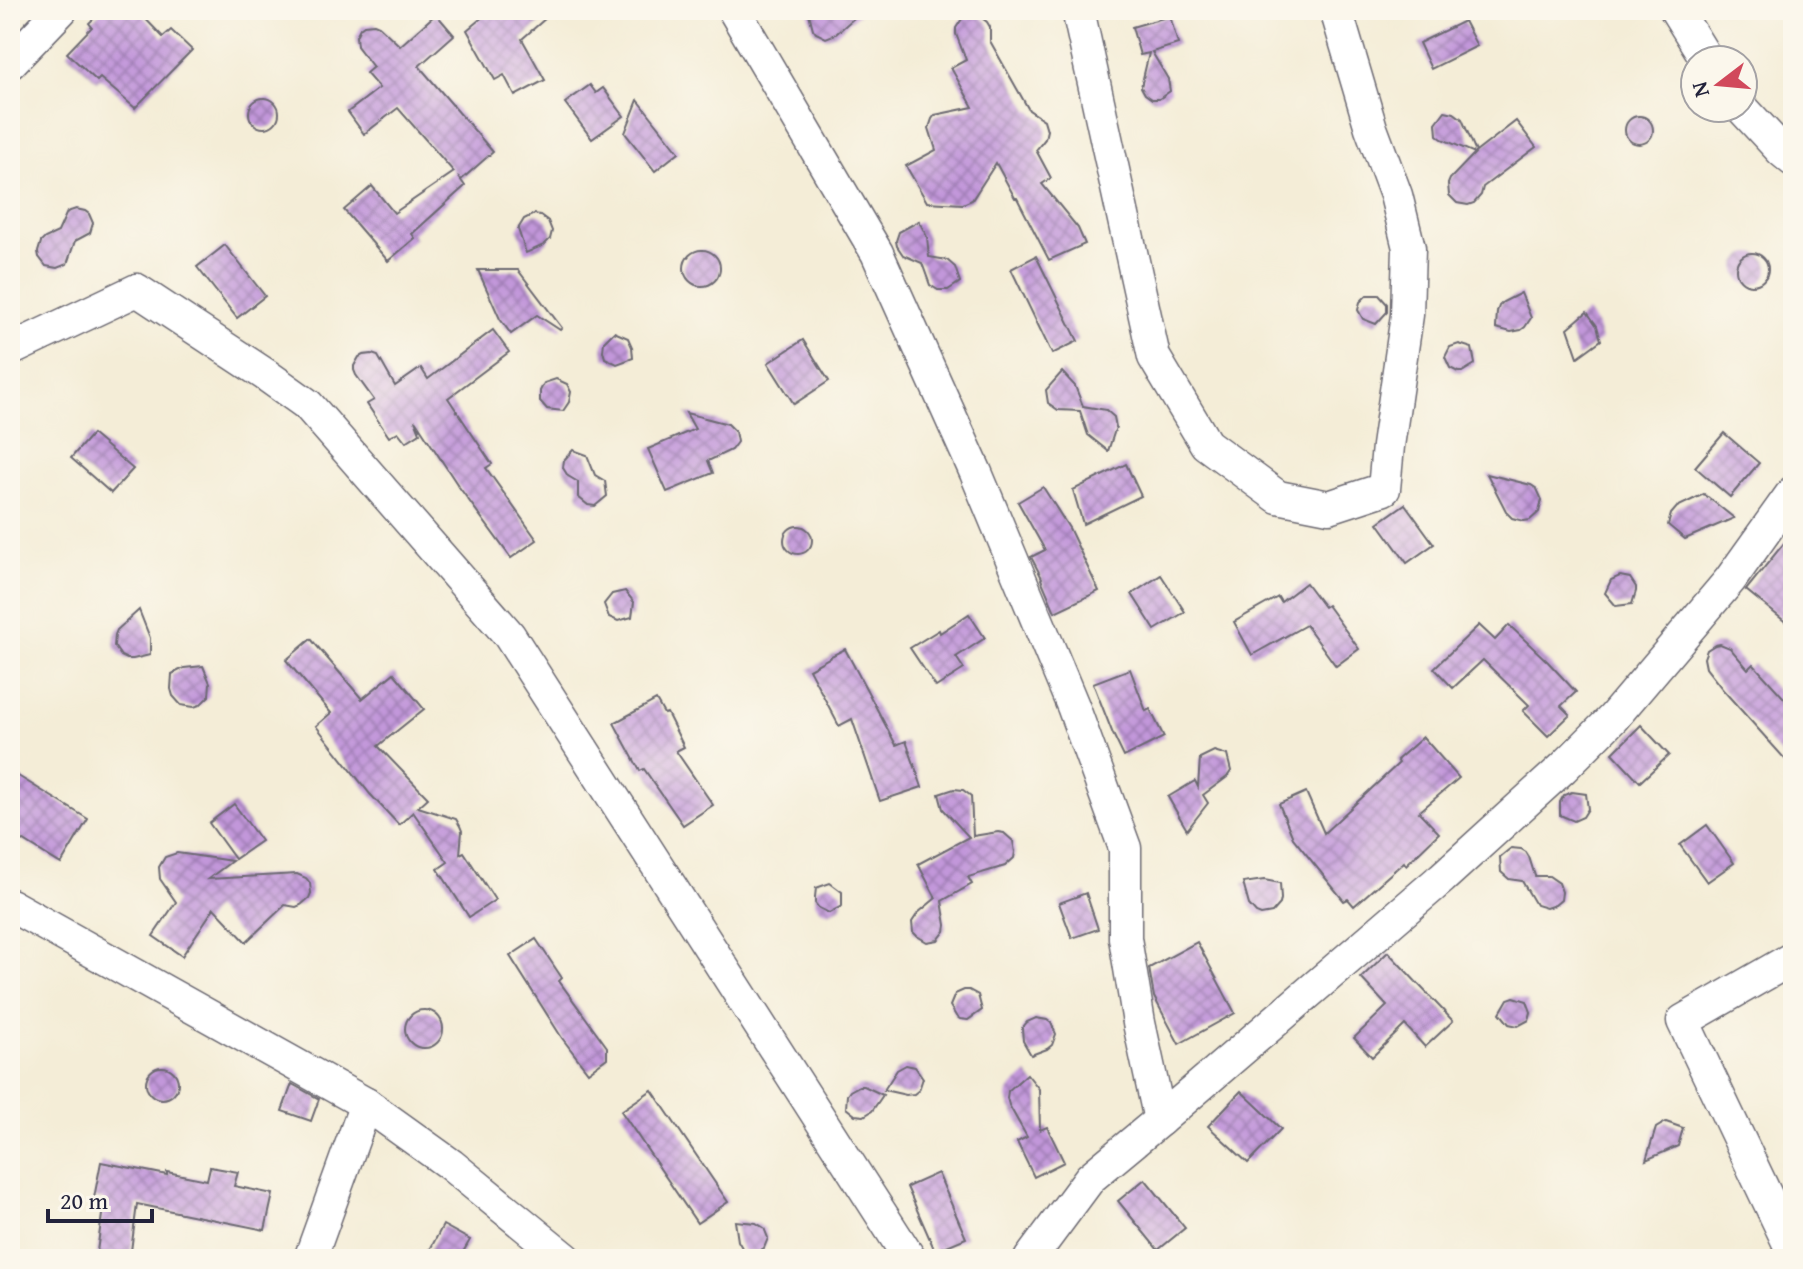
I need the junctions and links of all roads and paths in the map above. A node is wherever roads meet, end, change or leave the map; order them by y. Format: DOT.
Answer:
graph roads {
  1 [pos="61,10"];
  2 [pos="734,10"];
  3 [pos="1078,10"];
  4 [pos="1336,10"];
  5 [pos="1676,10"];
  6 [pos="1697,44"];
  7 [pos="10,63"];
  8 [pos="1757,124"];
  9 [pos="1793,160"];
  10 [pos="10,350"];
  11 [pos="1793,492"];
  12 [pos="10,905"];
  13 [pos="1793,958"];
  14 [pos="366,1104"];
  15 [pos="1160,1120"];
  16 [pos="1793,1252"];
  17 [pos="310,1259"];
  18 [pos="566,1259"];
  19 [pos="910,1259"];
  20 [pos="1030,1259"];
  1 -- 7 [label="street"];
  2 -- 15 [label="street"];
  3 -- 4 [label="street"];
  5 -- 6 [label="street"];
  8 -- 9 [label="street"];
  10 -- 19 [label="street"];
  11 -- 15 [label="street"];
  12 -- 14 [label="street"];
  13 -- 16 [label="street"];
  14 -- 17 [label="street"];
  14 -- 18 [label="street"];
  15 -- 20 [label="street"];
}
